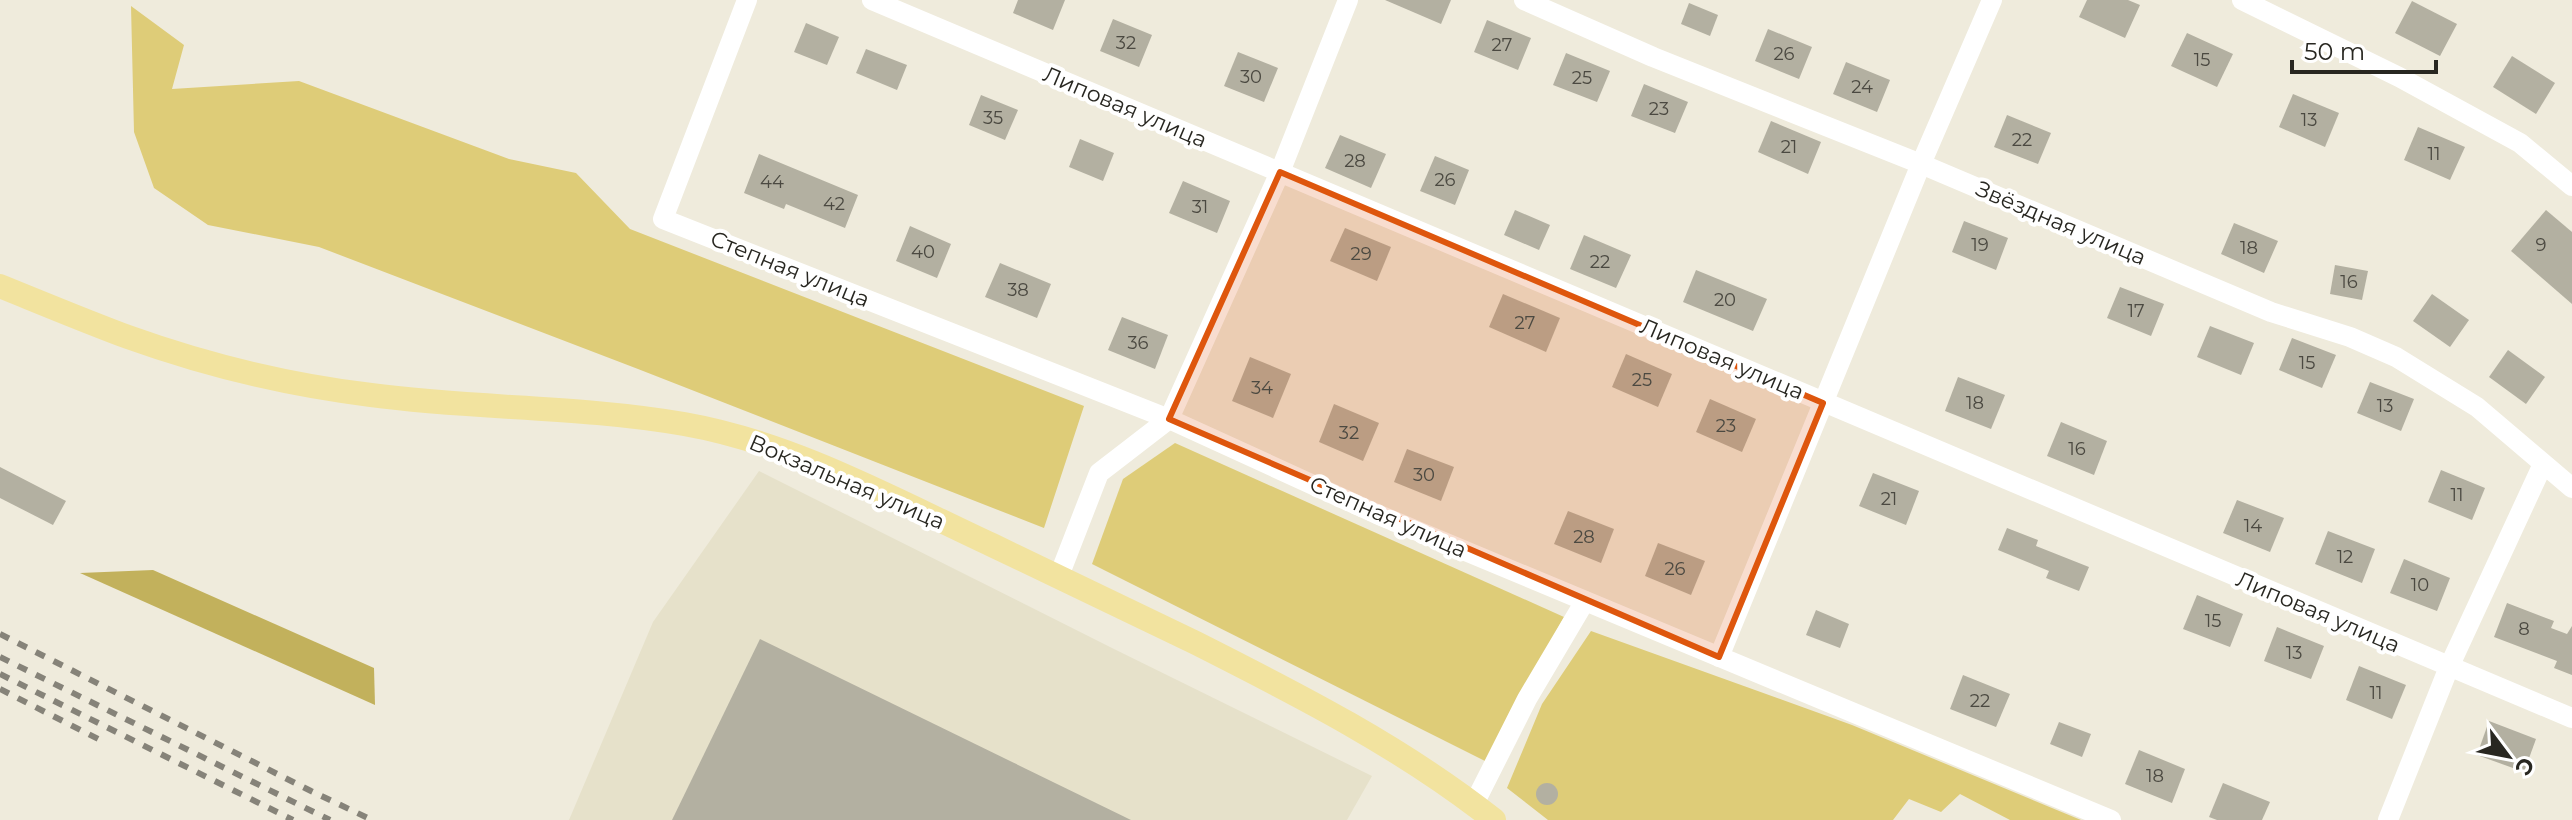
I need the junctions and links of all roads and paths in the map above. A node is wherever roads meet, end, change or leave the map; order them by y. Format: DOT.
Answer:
graph roads {
  1 [pos="747,0"];
  2 [pos="872,0"];
  3 [pos="1348,0"];
  4 [pos="1524,0"];
  5 [pos="1992,0"];
  6 [pos="2242,0"];
  7 [pos="1921,164"];
  8 [pos="1280,172"];
  9 [pos="2572,186"];
  10 [pos="0,286"];
  11 [pos="1823,403"];
  12 [pos="1169,419"];
  13 [pos="2543,464"];
  14 [pos="2572,488"];
  15 [pos="1059,576"];
  16 [pos="1585,601"];
  17 [pos="1719,657"];
  18 [pos="2449,667"];
  19 [pos="2572,718"];
  20 [pos="1474,804"];
  21 [pos="1494,820"];
  22 [pos="2111,820"];
  23 [pos="2388,820"];
  1 -- 12 [label="street, Степная улица"];
  2 -- 8 [label="street, Липовая улица"];
  3 -- 8 [label="street"];
  4 -- 7 [label="street, Звёздная улица"];
  5 -- 7 [label="street"];
  6 -- 9 [label="street"];
  7 -- 11 [label="street"];
  7 -- 13 [label="street, Звёздная улица"];
  8 -- 11 [label="street, Липовая улица"];
  8 -- 12 [label="street"];
  10 -- 15 [label="main road, Вокзальная улица"];
  11 -- 17 [label="street"];
  11 -- 18 [label="street, Липовая улица"];
  12 -- 15 [label="street"];
  12 -- 16 [label="street, Степная улица"];
  13 -- 14 [label="street, Звёздная улица"];
  13 -- 18 [label="street"];
  15 -- 20 [label="main road, Вокзальная улица"];
  16 -- 17 [label="street, Степная улица"];
  16 -- 20 [label="street"];
  17 -- 22 [label="street, Степная улица"];
  18 -- 19 [label="street, Липовая улица"];
  18 -- 23 [label="street"];
  20 -- 21 [label="main road, Вокзальная улица"];
}
